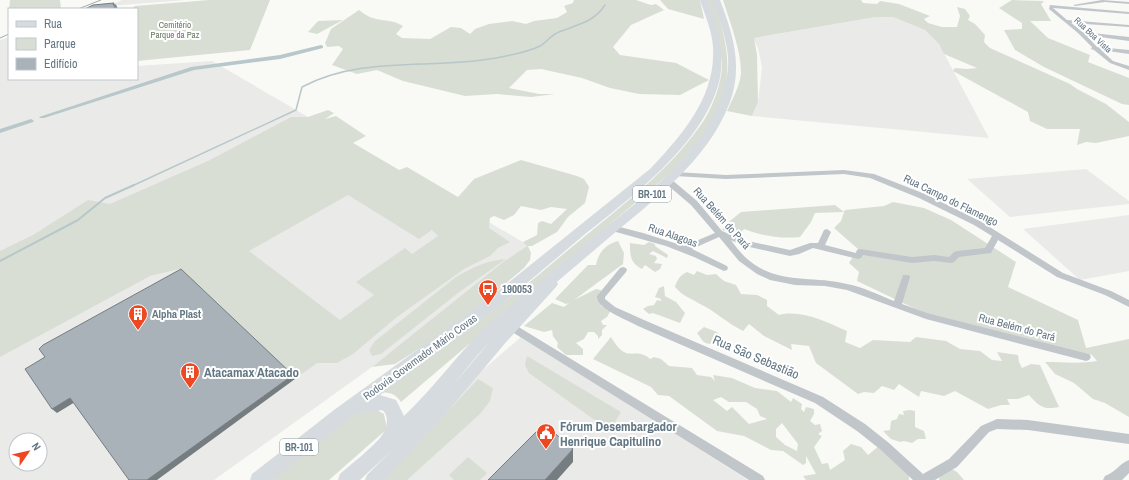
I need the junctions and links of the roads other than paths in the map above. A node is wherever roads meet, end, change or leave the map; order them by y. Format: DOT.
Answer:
graph roads {
  1 [pos="704,0"];
  2 [pos="716,0"];
  3 [pos="1129,3"];
  4 [pos="1067,7"];
  5 [pos="1129,13"];
  6 [pos="1066,21"];
  7 [pos="1129,26"];
  8 [pos="1081,33"];
  9 [pos="1129,38"];
  10 [pos="1094,48"];
  11 [pos="1129,52"];
  12 [pos="1129,68"];
  13 [pos="672,177"];
  14 [pos="612,228"];
  15 [pos="827,232"];
  16 [pos="721,233"];
  17 [pos="997,235"];
  18 [pos="821,246"];
  19 [pos="683,250"];
  20 [pos="724,268"];
  21 [pos="623,270"];
  22 [pos="560,272"];
  23 [pos="906,277"];
  24 [pos="1129,304"];
  25 [pos="897,305"];
  26 [pos="512,326"];
  27 [pos="1086,357"];
  28 [pos="340,414"];
  29 [pos="1129,439"];
  30 [pos="388,443"];
  31 [pos="1129,466"];
  32 [pos="259,480"];
  33 [pos="347,480"];
  34 [pos="373,480"];
  35 [pos="759,480"];
  36 [pos="921,480"];
  37 [pos="924,480"];
  38 [pos="1109,480"];
  1 -- 28 [label="highway, Rodovia Governador Mário Covas / BR-101"];
  2 -- 13 [label="highway, Rodovia Governador Mário Covas / BR-101"];
  3 -- 4 [label="street"];
  4 -- 5 [label="street"];
  4 -- 6 [label="street, Rua Boa Vista"];
  6 -- 7 [label="street"];
  6 -- 8 [label="street, Rua Boa Vista"];
  8 -- 9 [label="street"];
  8 -- 10 [label="street, Rua Boa Vista"];
  10 -- 11 [label="street"];
  10 -- 12 [label="street, Rua Boa Vista"];
  13 -- 14 [label="highway, Rodovia Governador Mário Covas / BR-101"];
  13 -- 16 [label="street, Rua Belém do Pará"];
  13 -- 17 [label="street, Rua Campo do Flamengo"];
  14 -- 19 [label="street, Rua Alagoas"];
  14 -- 22 [label="highway, Rodovia Governador Mário Covas / BR-101"];
  15 -- 18 [label="street"];
  16 -- 18 [label="street"];
  16 -- 19 [label="street"];
  16 -- 25 [label="street, Rua Belém do Pará"];
  17 -- 18 [label="street"];
  17 -- 24 [label="street, Rua Campo do Flamengo"];
  19 -- 20 [label="street, Rua Alagoas"];
  21 -- 36 [label="street, Rua São Sebastião"];
  22 -- 26 [label="main road"];
  22 -- 30 [label="highway, Rodovia Governador Mário Covas / BR-101"];
  23 -- 25 [label="street"];
  25 -- 27 [label="street, Rua Belém do Pará"];
  26 -- 34 [label="main road"];
  26 -- 35 [label="street"];
  28 -- 30 [label="highway"];
  28 -- 32 [label="highway, Rodovia Governador Mário Covas / BR-101"];
  29 -- 37 [label="street"];
  30 -- 33 [label="highway, Rodovia Governador Mário Covas / BR-101"];
  31 -- 38 [label="street"];
}
